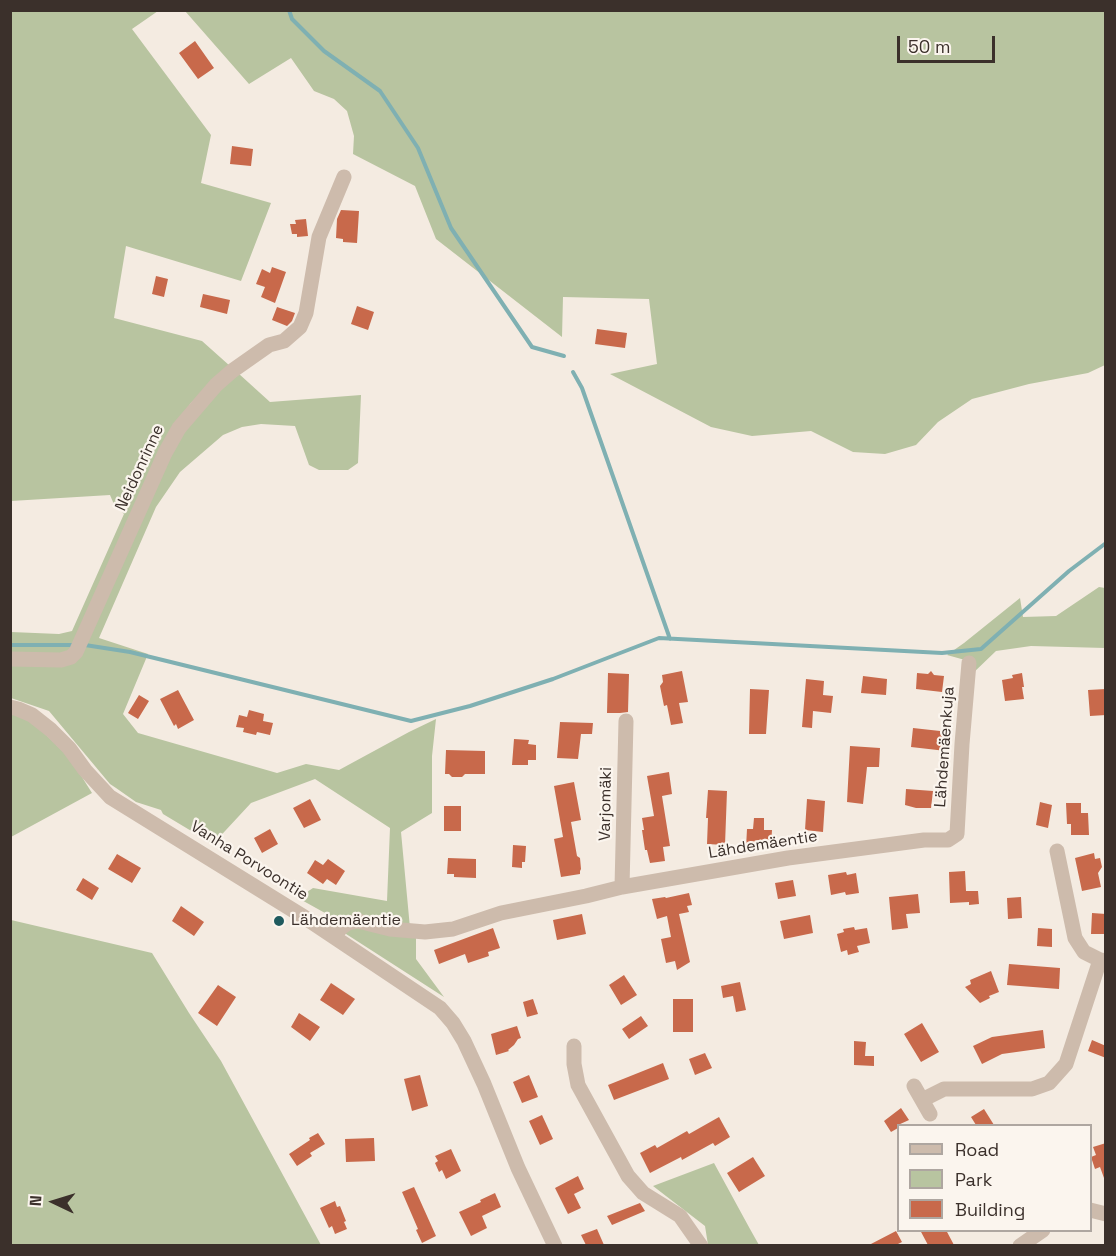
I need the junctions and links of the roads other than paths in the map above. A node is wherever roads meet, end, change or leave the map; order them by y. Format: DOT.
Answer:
graph roads {
  1 [pos="344,177"];
  2 [pos="10,659"];
  3 [pos="969,663"];
  4 [pos="10,707"];
  5 [pos="626,721"];
  6 [pos="957,834"];
  7 [pos="1057,851"];
  8 [pos="621,887"];
  9 [pos="334,936"];
  10 [pos="1103,960"];
  11 [pos="574,1046"];
  12 [pos="914,1086"];
  13 [pos="1040,1232"];
  14 [pos="555,1245"];
  15 [pos="701,1245"];
  16 [pos="1020,1245"];
  1 -- 2 [label="street, Neidonrinne"];
  3 -- 6 [label="street, Lähdemäenkuja"];
  4 -- 9 [label="street, Vanha Porvoontie"];
  5 -- 8 [label="street, Varjomäki"];
  6 -- 8 [label="street, Lähdemäentie"];
  7 -- 10 [label="street"];
  8 -- 9 [label="street, Lähdemäentie"];
  9 -- 14 [label="street, Vanha Porvoontie"];
  10 -- 12 [label="street"];
  11 -- 15 [label="street"];
  13 -- 16 [label="street"];
}
